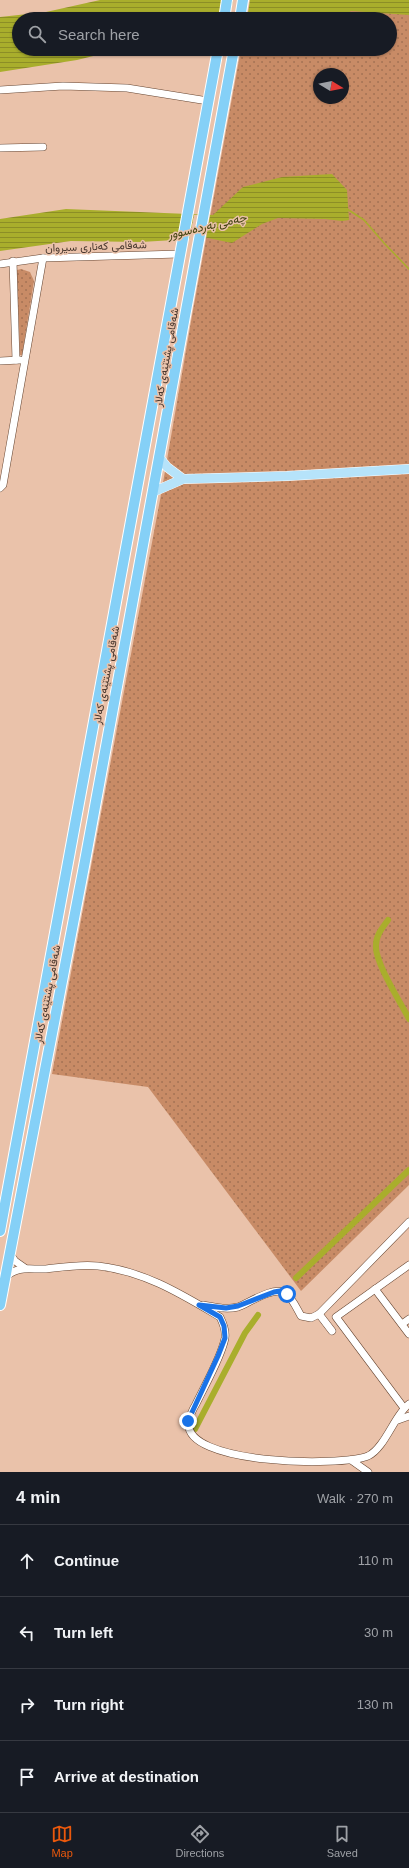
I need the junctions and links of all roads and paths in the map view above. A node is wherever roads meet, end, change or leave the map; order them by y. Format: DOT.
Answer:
graph roads {
  1 [pos="227,0"];
  2 [pos="243,0"];
  3 [pos="225,12"];
  4 [pos="241,12"];
  5 [pos="217,56"];
  6 [pos="233,56"];
  7 [pos="0,90"];
  8 [pos="208,101"];
  9 [pos="43,147"];
  10 [pos="0,148"];
  11 [pos="180,250"];
  12 [pos="43,258"];
  13 [pos="12,261"];
  14 [pos="0,264"];
  15 [pos="0,360"];
  16 [pos="16,360"];
  17 [pos="26,360"];
  18 [pos="159,457"];
  19 [pos="3,465"];
  20 [pos="409,469"];
  21 [pos="183,479"];
  22 [pos="0,488"];
  23 [pos="153,492"];
  24 [pos="83,776"];
  25 [pos="100,779"];
  26 [pos="409,1222"];
  27 [pos="0,1231"];
  28 [pos="10,1254"];
  29 [pos="409,1265"];
  30 [pos="25,1268"];
  31 [pos="6,1277"];
  32 [pos="375,1289"];
  33 [pos="0,1305"];
  34 [pos="199,1305"];
  35 [pos="319,1314"];
  36 [pos="409,1319"];
  37 [pos="402,1324"];
  38 [pos="332,1331"];
  39 [pos="409,1334"];
  40 [pos="406,1406"];
  41 [pos="409,1417"];
  42 [pos="398,1420"];
  43 [pos="351,1460"];
  44 [pos="368,1472"];
  1 -- 3 [label="highway"];
  2 -- 4 [label="highway"];
  5 -- 8 [label="highway, شەقامی پشتێنەی کەلار"];
  6 -- 18 [label="highway, شەقامی پشتێنەی کەلار"];
  7 -- 8 [label="street"];
  8 -- 11 [label="highway, شەقامی پشتێنەی کەلار"];
  9 -- 10 [label="street"];
  11 -- 12 [label="street, شەقامی کەناری سیروان"];
  11 -- 24 [label="highway, شەقامی پشتێنەی کەلار"];
  12 -- 13 [label="street, شەقامی کەناری سیروان"];
  12 -- 17 [label="street"];
  13 -- 14 [label="street, شەقامی کەناری سیروان"];
  13 -- 16 [label="street"];
  15 -- 16 [label="street"];
  16 -- 17 [label="street"];
  17 -- 19 [label="street"];
  18 -- 21 [label="main road"];
  18 -- 23 [label="highway, شەقامی پشتێنەی کەلار"];
  19 -- 22 [label="street"];
  20 -- 21 [label="main road"];
  21 -- 23 [label="main road"];
  23 -- 25 [label="highway, شەقامی پشتێنەی کەلار"];
  24 -- 25 [label="highway"];
  24 -- 27 [label="highway, شەقامی پشتێنەی کەلار"];
  25 -- 28 [label="highway, شەقامی پشتێنەی کەلار"];
  26 -- 35 [label="street"];
  28 -- 30 [label="street"];
  28 -- 31 [label="highway, شەقامی پشتێنەی کەلار"];
  29 -- 32 [label="street"];
  30 -- 31 [label="street"];
  30 -- 34 [label="street"];
  31 -- 33 [label="highway, شەقامی پشتێنەی کەلار"];
  32 -- 37 [label="street"];
  32 -- 40 [label="street"];
  34 -- 35 [label="street"];
  34 -- 43 [label="street"];
  35 -- 38 [label="street"];
  36 -- 37 [label="street"];
  37 -- 39 [label="street"];
  40 -- 42 [label="street"];
  41 -- 42 [label="street"];
  42 -- 43 [label="street"];
  43 -- 44 [label="street"];
}
